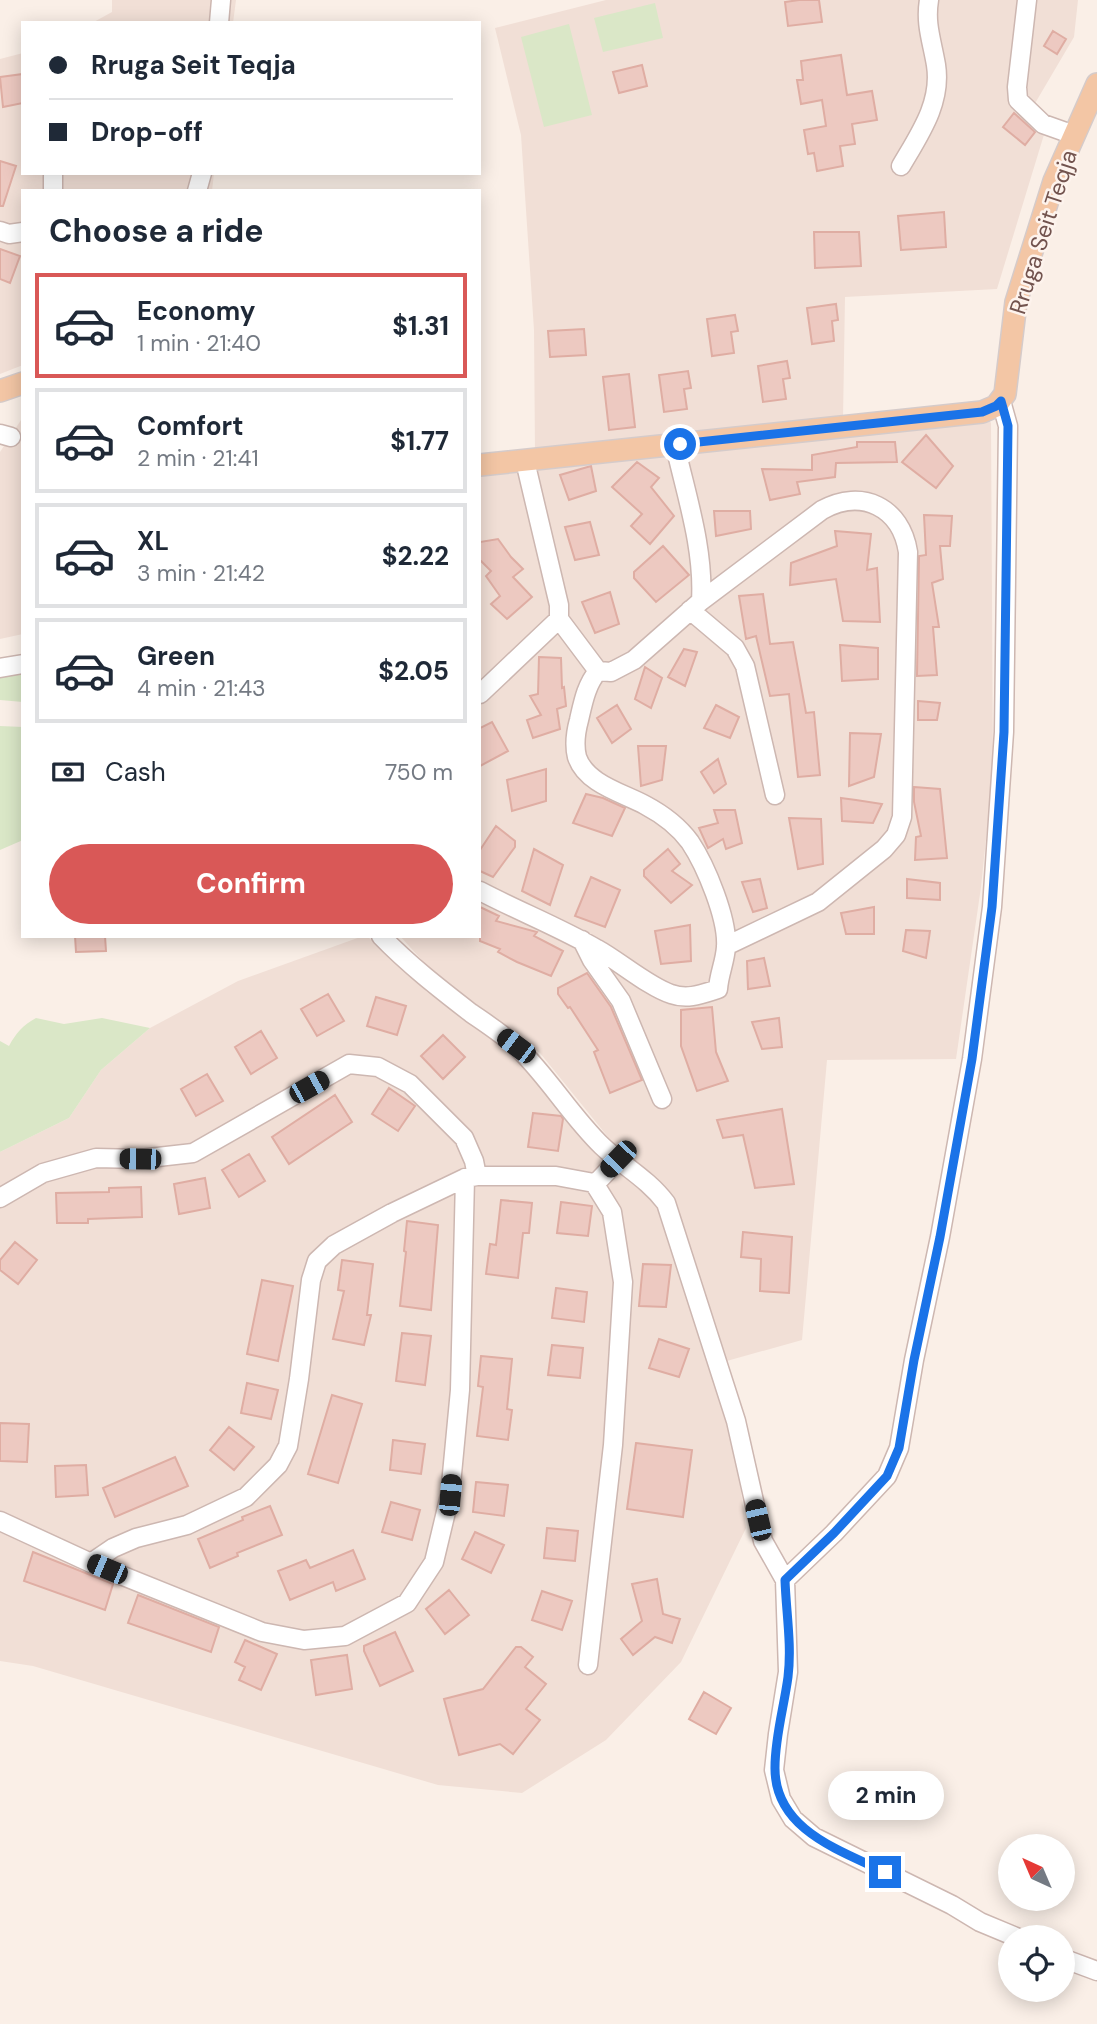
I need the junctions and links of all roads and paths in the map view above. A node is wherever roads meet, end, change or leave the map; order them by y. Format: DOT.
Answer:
graph roads {
  1 [pos="221,0"];
  2 [pos="929,0"];
  3 [pos="1027,0"];
  4 [pos="219,21"];
  5 [pos="1097,84"];
  6 [pos="1074,135"];
  7 [pos="901,166"];
  8 [pos="0,232"];
  9 [pos="21,232"];
  10 [pos="21,384"];
  11 [pos="0,391"];
  12 [pos="1001,401"];
  13 [pos="678,458"];
  14 [pos="524,461"];
  15 [pos="481,465"];
  16 [pos="695,605"];
  17 [pos="559,619"];
  18 [pos="21,664"];
  19 [pos="0,668"];
  20 [pos="598,671"];
  21 [pos="481,693"];
  22 [pos="775,795"];
  23 [pos="481,891"];
  24 [pos="383,938"];
  25 [pos="582,940"];
  26 [pos="726,946"];
  27 [pos="662,1099"];
  28 [pos="618,1159"];
  29 [pos="471,1177"];
  30 [pos="594,1183"];
  31 [pos="0,1198"];
  32 [pos="0,1521"];
  33 [pos="91,1563"];
  34 [pos="785,1580"];
  35 [pos="589,1665"];
  36 [pos="998,1930"];
  37 [pos="1075,1963"];
  38 [pos="1097,1972"];
  1 -- 4 [label="street"];
  2 -- 7 [label="street"];
  3 -- 6 [label="street"];
  5 -- 6 [label="main road, Rruga Seit Teqja"];
  6 -- 12 [label="main road, Rruga Seit Teqja"];
  8 -- 9 [label="street"];
  10 -- 11 [label="main road"];
  12 -- 14 [label="main road"];
  12 -- 34 [label="street"];
  13 -- 16 [label="street"];
  14 -- 15 [label="main road"];
  14 -- 17 [label="street"];
  16 -- 20 [label="street"];
  16 -- 22 [label="street"];
  16 -- 26 [label="street"];
  17 -- 20 [label="street"];
  17 -- 21 [label="street"];
  18 -- 19 [label="street"];
  20 -- 26 [label="street"];
  23 -- 25 [label="street"];
  24 -- 28 [label="street"];
  25 -- 26 [label="street"];
  25 -- 27 [label="street"];
  28 -- 30 [label="street"];
  28 -- 34 [label="street"];
  29 -- 30 [label="street"];
  29 -- 31 [label="street"];
  29 -- 33 [label="street"];
  29 -- 33 [label="street"];
  30 -- 35 [label="street"];
  32 -- 33 [label="street"];
  34 -- 36 [label="street"];
  37 -- 38 [label="street"];
}
